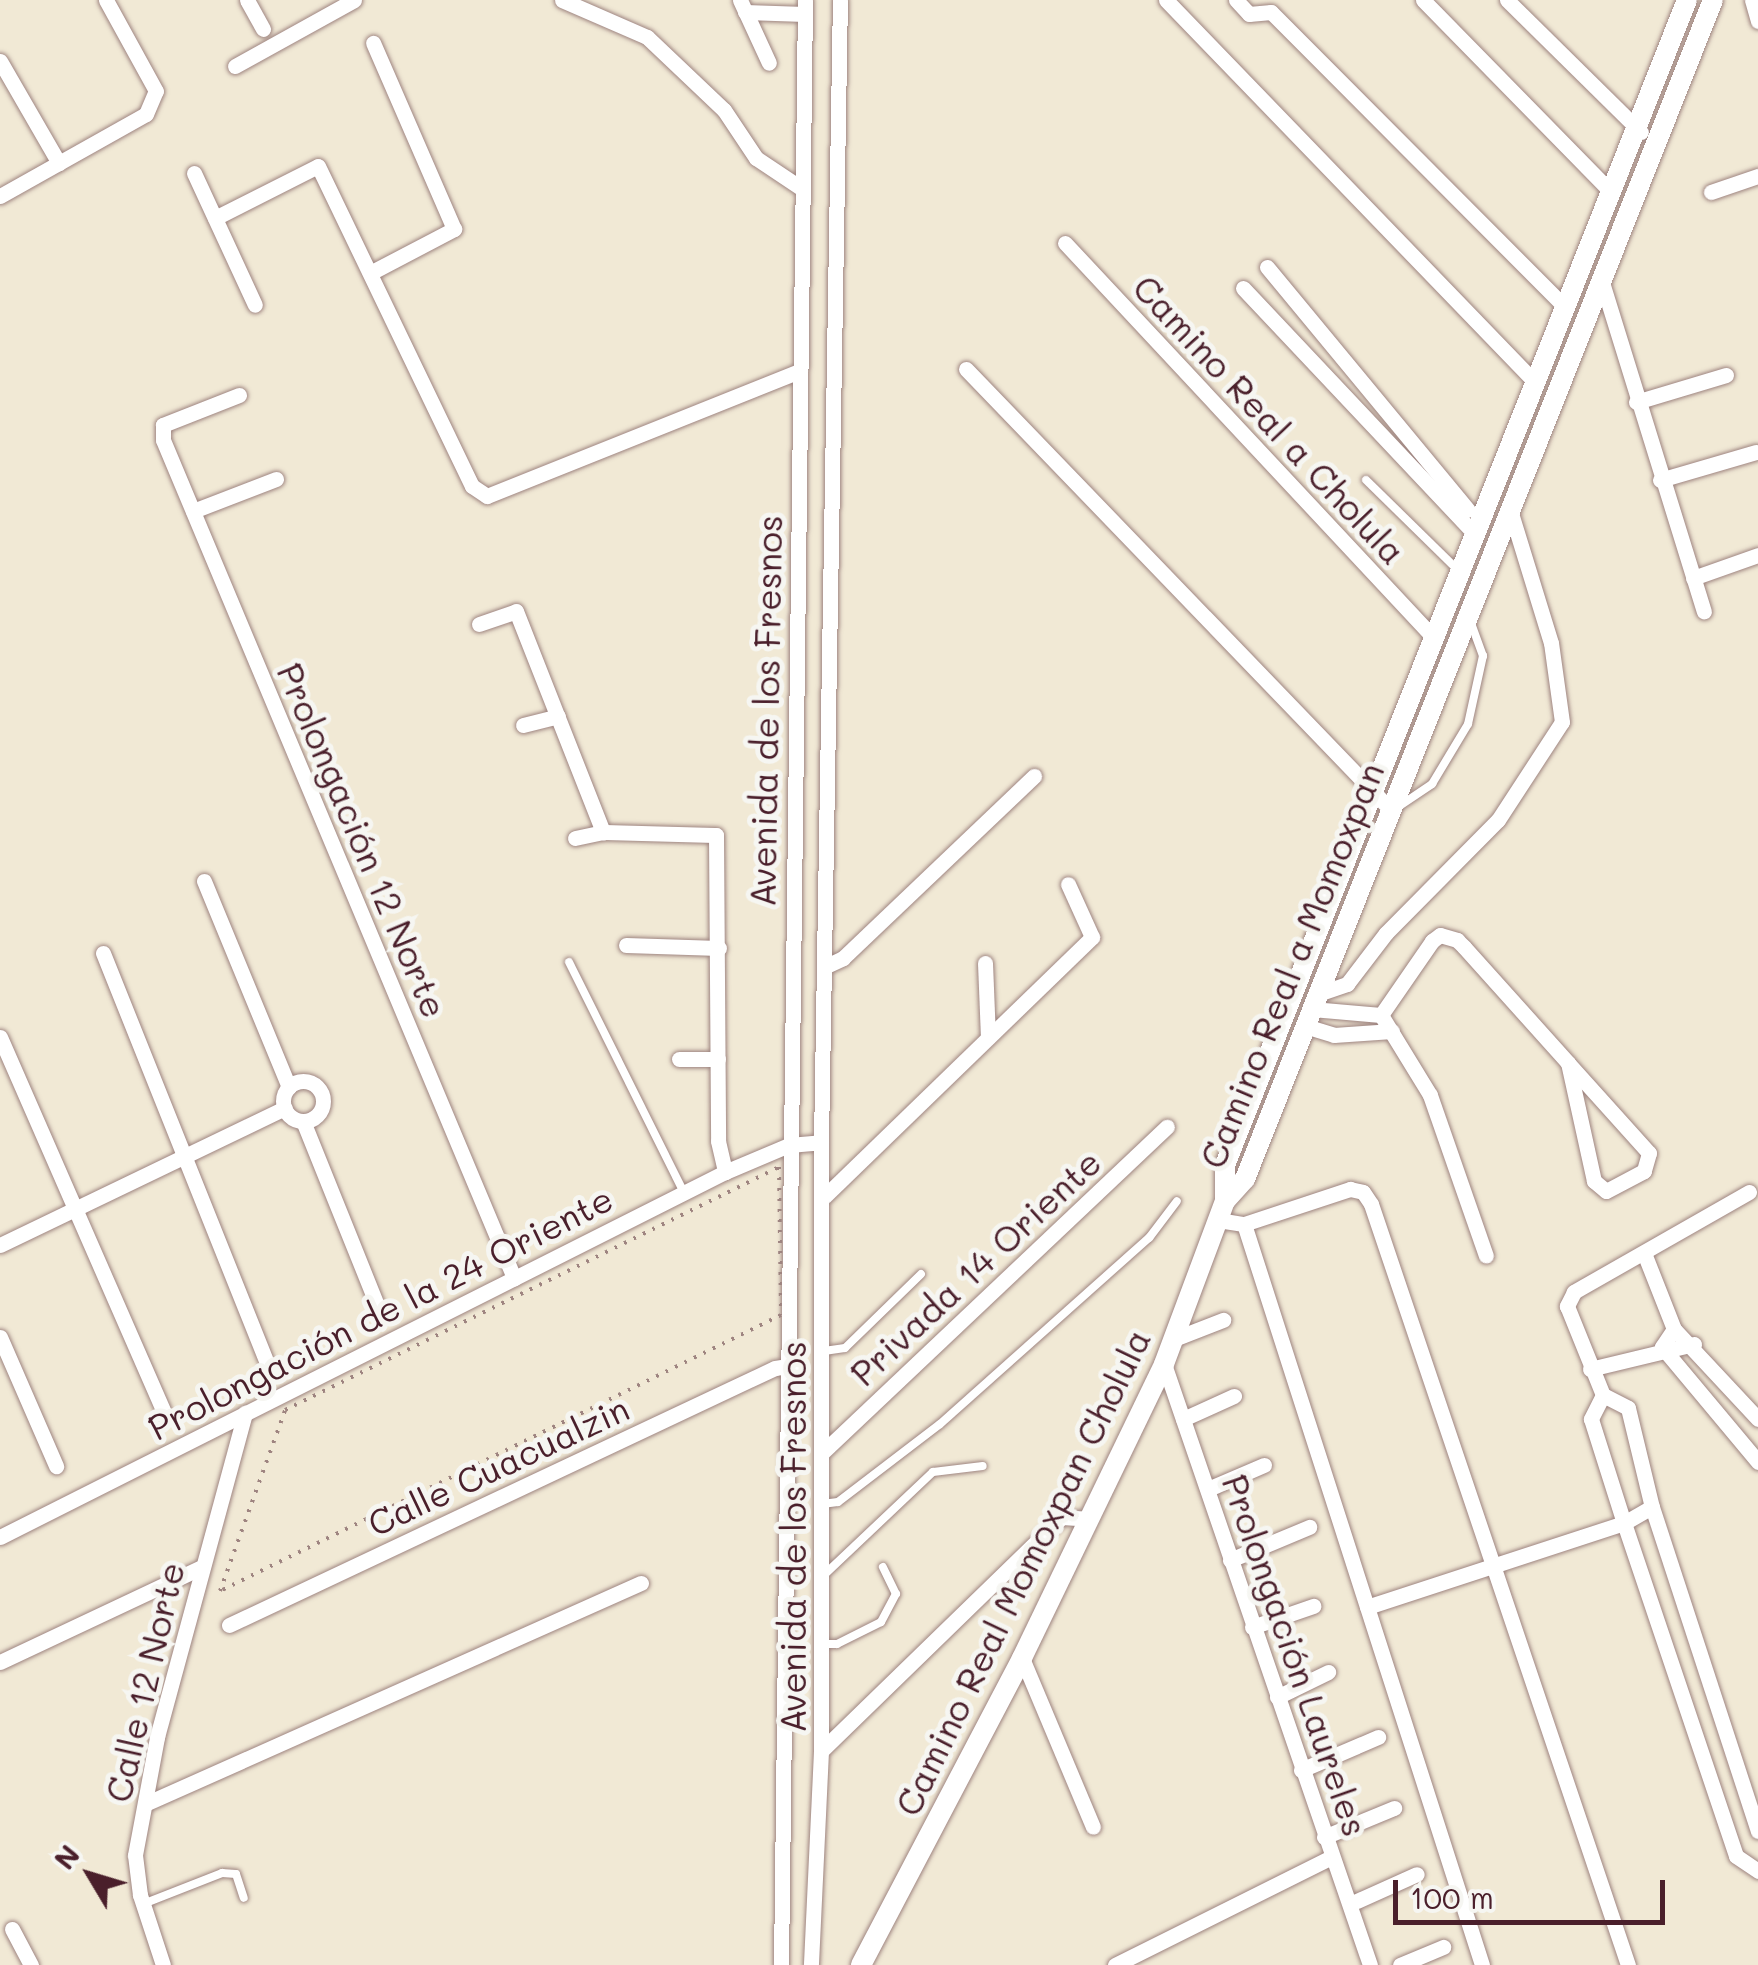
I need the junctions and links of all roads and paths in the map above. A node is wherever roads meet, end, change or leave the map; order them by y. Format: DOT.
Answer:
graph roads {
  1 [pos="106,0"];
  2 [pos="247,0"];
  3 [pos="354,0"];
  4 [pos="562,0"];
  5 [pos="840,0"];
  6 [pos="1166,0"];
  7 [pos="1236,0"];
  8 [pos="1423,0"];
  9 [pos="1507,0"];
  10 [pos="1687,0"];
  11 [pos="1714,0"];
  12 [pos="1752,0"];
  13 [pos="743,6"];
  14 [pos="1274,6"];
  15 [pos="805,7"];
  16 [pos="1758,21"];
  17 [pos="263,29"];
  18 [pos="373,43"];
  19 [pos="0,61"];
  20 [pos="769,63"];
  21 [pos="235,66"];
  22 [pos="1636,126"];
  23 [pos="1654,146"];
  24 [pos="59,163"];
  25 [pos="194,173"];
  26 [pos="1758,176"];
  27 [pos="802,188"];
  28 [pos="1609,190"];
  29 [pos="1711,192"];
  30 [pos="0,196"];
  31 [pos="215,218"];
  32 [pos="1065,243"];
  33 [pos="1266,267"];
  34 [pos="372,272"];
  35 [pos="1600,279"];
  36 [pos="1243,288"];
  37 [pos="256,305"];
  38 [pos="1563,306"];
  39 [pos="966,369"];
  40 [pos="800,370"];
  41 [pos="1726,376"];
  42 [pos="1532,379"];
  43 [pos="239,395"];
  44 [pos="1636,402"];
  45 [pos="1517,418"];
  46 [pos="1540,428"];
  47 [pos="1756,452"];
  48 [pos="276,479"];
  49 [pos="1366,480"];
  50 [pos="1660,480"];
  51 [pos="1510,509"];
  52 [pos="193,511"];
  53 [pos="1475,526"];
  54 [pos="1758,555"];
  55 [pos="1458,570"];
  56 [pos="1693,578"];
  57 [pos="1704,611"];
  58 [pos="1468,614"];
  59 [pos="479,624"];
  60 [pos="1432,636"];
  61 [pos="558,716"];
  62 [pos="524,725"];
  63 [pos="1034,776"];
  64 [pos="1370,793"];
  65 [pos="1391,810"];
  66 [pos="603,832"];
  67 [pos="575,838"];
  68 [pos="204,881"];
  69 [pos="1068,884"];
  70 [pos="626,946"];
  71 [pos="719,948"];
  72 [pos="103,953"];
  73 [pos="569,962"];
  74 [pos="985,963"];
  75 [pos="824,967"];
  76 [pos="1311,1010"];
  77 [pos="1381,1015"];
  78 [pos="1392,1031"];
  79 [pos="0,1037"];
  80 [pos="988,1037"];
  81 [pos="679,1059"];
  82 [pos="718,1059"];
  83 [pos="1568,1062"];
  84 [pos="289,1086"];
  85 [pos="284,1108"];
  86 [pos="303,1120"];
  87 [pos="1166,1128"];
  88 [pos="822,1142"];
  89 [pos="789,1145"];
  90 [pos="184,1154"];
  91 [pos="725,1172"];
  92 [pos="684,1192"];
  93 [pos="1750,1192"];
  94 [pos="825,1196"];
  95 [pos="1178,1201"];
  96 [pos="75,1207"];
  97 [pos="1221,1210"];
  98 [pos="1244,1224"];
  99 [pos="0,1245"];
  100 [pos="1644,1253"];
  101 [pos="1486,1256"];
  102 [pos="920,1274"];
  103 [pos="514,1278"];
  104 [pos="377,1305"];
  105 [pos="1223,1320"];
  106 [pos="1674,1329"];
  107 [pos="0,1337"];
  108 [pos="1174,1340"];
  109 [pos="1694,1344"];
  110 [pos="1662,1347"];
  111 [pos="824,1351"];
  112 [pos="266,1360"];
  113 [pos="1164,1364"];
  114 [pos="794,1365"];
  115 [pos="1590,1370"];
  116 [pos="1603,1395"];
  117 [pos="1234,1396"];
  118 [pos="164,1412"];
  119 [pos="245,1413"];
  120 [pos="1183,1419"];
  121 [pos="1758,1419"];
  122 [pos="824,1451"];
  123 [pos="1758,1462"];
  124 [pos="1264,1465"];
  125 [pos="56,1466"];
  126 [pos="982,1466"];
  127 [pos="1208,1489"];
  128 [pos="822,1504"];
  129 [pos="1652,1506"];
  130 [pos="1089,1519"];
  131 [pos="1624,1523"];
  132 [pos="1309,1527"];
  133 [pos="0,1537"];
  134 [pos="1230,1560"];
  135 [pos="1494,1562"];
  136 [pos="883,1567"];
  137 [pos="200,1568"];
  138 [pos="820,1578"];
  139 [pos="641,1583"];
  140 [pos="220,1591"];
  141 [pos="1313,1606"];
  142 [pos="1367,1607"];
  143 [pos="229,1625"];
  144 [pos="1252,1626"];
  145 [pos="819,1644"];
  146 [pos="1022,1658"];
  147 [pos="0,1662"];
  148 [pos="1328,1672"];
  149 [pos="1277,1696"];
  150 [pos="1378,1738"];
  151 [pos="821,1751"];
  152 [pos="1302,1770"];
  153 [pos="1718,1793"];
  154 [pos="1750,1796"];
  155 [pos="146,1804"];
  156 [pos="1394,1808"];
  157 [pos="1092,1827"];
  158 [pos="1758,1830"];
  159 [pos="1324,1836"];
  160 [pos="1332,1857"];
  161 [pos="1758,1870"];
  162 [pos="1417,1874"];
  163 [pos="244,1898"];
  164 [pos="143,1904"];
  165 [pos="1350,1904"];
  166 [pos="12,1929"];
  167 [pos="1443,1948"];
  168 [pos="30,1965"];
  169 [pos="163,1965"];
  170 [pos="781,1965"];
  171 [pos="811,1965"];
  172 [pos="861,1965"];
  173 [pos="1115,1965"];
  174 [pos="1370,1965"];
  175 [pos="1400,1965"];
  176 [pos="1482,1965"];
  177 [pos="1628,1965"];
  1 -- 24 [label="street"];
  2 -- 17 [label="street"];
  3 -- 21 [label="street"];
  4 -- 27 [label="street"];
  5 -- 75 [label="street, Avenida de los Fresnos"];
  6 -- 42 [label="street"];
  7 -- 14 [label="street"];
  8 -- 28 [label="street"];
  9 -- 22 [label="street"];
  10 -- 22 [label="street, Camino Real a Momoxpan"];
  11 -- 23 [label="street, Camino Real a Momoxpan"];
  12 -- 16 [label="street"];
  13 -- 15 [label="street"];
  13 -- 20 [label="street"];
  14 -- 38 [label="street"];
  15 -- 27 [label="street, Avenida de los Fresnos"];
  18 -- 34 [label="street"];
  19 -- 24 [label="street"];
  22 -- 23 [label="street"];
  22 -- 28 [label="street, Camino Real a Momoxpan"];
  23 -- 35 [label="street, Camino Real a Momoxpan"];
  24 -- 30 [label="street"];
  25 -- 31 [label="street"];
  26 -- 29 [label="street"];
  27 -- 40 [label="street, Avenida de los Fresnos"];
  28 -- 38 [label="street, Camino Real a Momoxpan"];
  31 -- 34 [label="street"];
  31 -- 37 [label="street"];
  32 -- 60 [label="street, Camino Real a Cholula"];
  33 -- 53 [label="street"];
  34 -- 40 [label="street"];
  35 -- 44 [label="street"];
  35 -- 46 [label="street, Camino Real a Momoxpan"];
  36 -- 53 [label="street"];
  38 -- 42 [label="street, Camino Real a Momoxpan"];
  39 -- 64 [label="street"];
  40 -- 89 [label="street, Avenida de los Fresnos"];
  41 -- 44 [label="street"];
  42 -- 45 [label="street, Camino Real a Momoxpan"];
  43 -- 52 [label="street, Prolongación 12 Norte"];
  44 -- 50 [label="street"];
  45 -- 46 [label="street"];
  45 -- 53 [label="street, Camino Real a Momoxpan"];
  46 -- 51 [label="street, Camino Real a Momoxpan"];
  47 -- 50 [label="street"];
  48 -- 52 [label="street"];
  49 -- 55 [label="lane"];
  50 -- 56 [label="street"];
  51 -- 58 [label="street, Camino Real a Momoxpan"];
  51 -- 76 [label="street"];
  52 -- 103 [label="street, Prolongación 12 Norte"];
  53 -- 55 [label="street, Camino Real a Momoxpan"];
  54 -- 56 [label="street"];
  55 -- 60 [label="street, Camino Real a Momoxpan"];
  56 -- 57 [label="street"];
  58 -- 65 [label="street, Camino Real a Momoxpan"];
  58 -- 65 [label="lane"];
  59 -- 61 [label="street"];
  60 -- 64 [label="street, Camino Real a Momoxpan"];
  61 -- 62 [label="street"];
  61 -- 66 [label="street"];
  63 -- 75 [label="street"];
  64 -- 65 [label="street"];
  64 -- 97 [label="street, Camino Real a Momoxpan"];
  65 -- 76 [label="street, Camino Real a Momoxpan"];
  66 -- 67 [label="street"];
  66 -- 71 [label="street"];
  68 -- 84 [label="street"];
  69 -- 80 [label="street"];
  70 -- 71 [label="street"];
  71 -- 82 [label="street"];
  72 -- 90 [label="street"];
  73 -- 92 [label="lane"];
  74 -- 80 [label="street"];
  75 -- 88 [label="street, Avenida de los Fresnos"];
  76 -- 77 [label="street"];
  76 -- 78 [label="street"];
  76 -- 97 [label="street, Camino Real a Momoxpan"];
  77 -- 78 [label="street"];
  77 -- 83 [label="street"];
  78 -- 101 [label="street"];
  79 -- 96 [label="street"];
  80 -- 94 [label="street"];
  81 -- 82 [label="street"];
  82 -- 91 [label="street"];
  83 -- 83 [label="street"];
  84 -- 85 [label="street"];
  84 -- 86 [label="street"];
  85 -- 86 [label="street"];
  85 -- 90 [label="street"];
  86 -- 104 [label="street"];
  87 -- 122 [label="street, Privada 14 Oriente"];
  88 -- 89 [label="street"];
  88 -- 94 [label="street, Avenida de los Fresnos"];
  89 -- 91 [label="street, Prolongación de la 24 Oriente"];
  89 -- 114 [label="street, Avenida de los Fresnos"];
  90 -- 96 [label="street"];
  90 -- 112 [label="street"];
  91 -- 92 [label="street, Prolongación de la 24 Oriente"];
  92 -- 103 [label="street, Prolongación de la 24 Oriente"];
  93 -- 100 [label="street"];
  94 -- 111 [label="street, Avenida de los Fresnos"];
  95 -- 128 [label="lane"];
  96 -- 99 [label="street"];
  96 -- 118 [label="street"];
  97 -- 98 [label="street"];
  97 -- 108 [label="street, Camino Real Momoxpan Cholula"];
  98 -- 135 [label="street"];
  98 -- 142 [label="street"];
  100 -- 106 [label="street"];
  100 -- 115 [label="street"];
  102 -- 111 [label="lane"];
  103 -- 119 [label="street, Prolongación de la 24 Oriente"];
  105 -- 108 [label="street"];
  106 -- 109 [label="street"];
  106 -- 110 [label="street"];
  107 -- 125 [label="street"];
  108 -- 113 [label="street, Camino Real Momoxpan Cholula"];
  109 -- 110 [label="street"];
  109 -- 121 [label="street"];
  110 -- 115 [label="street"];
  110 -- 123 [label="street"];
  111 -- 122 [label="street, Avenida de los Fresnos"];
  113 -- 120 [label="street, Prolongación Laureles"];
  113 -- 130 [label="street, Camino Real Momoxpan Cholula"];
  114 -- 143 [label="street, Calle Cuacualzin"];
  114 -- 170 [label="street, Avenida de los Fresnos"];
  115 -- 116 [label="street"];
  116 -- 129 [label="street"];
  116 -- 131 [label="street"];
  117 -- 120 [label="street"];
  119 -- 133 [label="street, Prolongación de la 24 Oriente"];
  119 -- 137 [label="street, Calle 12 Norte"];
  120 -- 127 [label="street, Prolongación Laureles"];
  122 -- 128 [label="street, Avenida de los Fresnos"];
  124 -- 127 [label="street"];
  126 -- 138 [label="lane"];
  127 -- 134 [label="street, Prolongación Laureles"];
  128 -- 138 [label="street, Avenida de los Fresnos"];
  129 -- 131 [label="street"];
  129 -- 154 [label="street"];
  130 -- 146 [label="street, Camino Real Momoxpan Cholula"];
  130 -- 151 [label="street"];
  131 -- 135 [label="street"];
  131 -- 153 [label="street"];
  132 -- 134 [label="street"];
  134 -- 144 [label="street, Prolongación Laureles"];
  135 -- 142 [label="street"];
  135 -- 177 [label="street"];
  136 -- 145 [label="lane"];
  137 -- 147 [label="street"];
  137 -- 155 [label="street, Calle 12 Norte"];
  138 -- 145 [label="street, Avenida de los Fresnos"];
  139 -- 155 [label="street"];
  140 -- 140 [label="path"];
  141 -- 144 [label="street"];
  142 -- 176 [label="street"];
  144 -- 149 [label="street, Prolongación Laureles"];
  145 -- 151 [label="street, Avenida de los Fresnos"];
  146 -- 157 [label="street"];
  146 -- 172 [label="street, Camino Real Momoxpan Cholula"];
  148 -- 149 [label="street"];
  149 -- 152 [label="street, Prolongación Laureles"];
  150 -- 152 [label="street"];
  151 -- 171 [label="street, Avenida de los Fresnos"];
  152 -- 159 [label="street, Prolongación Laureles"];
  153 -- 154 [label="street"];
  153 -- 161 [label="street"];
  154 -- 158 [label="street"];
  155 -- 164 [label="street, Calle 12 Norte"];
  156 -- 159 [label="street"];
  159 -- 160 [label="street, Prolongación Laureles"];
  160 -- 165 [label="street, Prolongación Laureles"];
  160 -- 173 [label="street"];
  162 -- 165 [label="street"];
  163 -- 164 [label="lane"];
  164 -- 169 [label="street, Calle 12 Norte"];
  165 -- 174 [label="street, Prolongación Laureles"];
  166 -- 168 [label="street"];
  167 -- 175 [label="street"];
}
